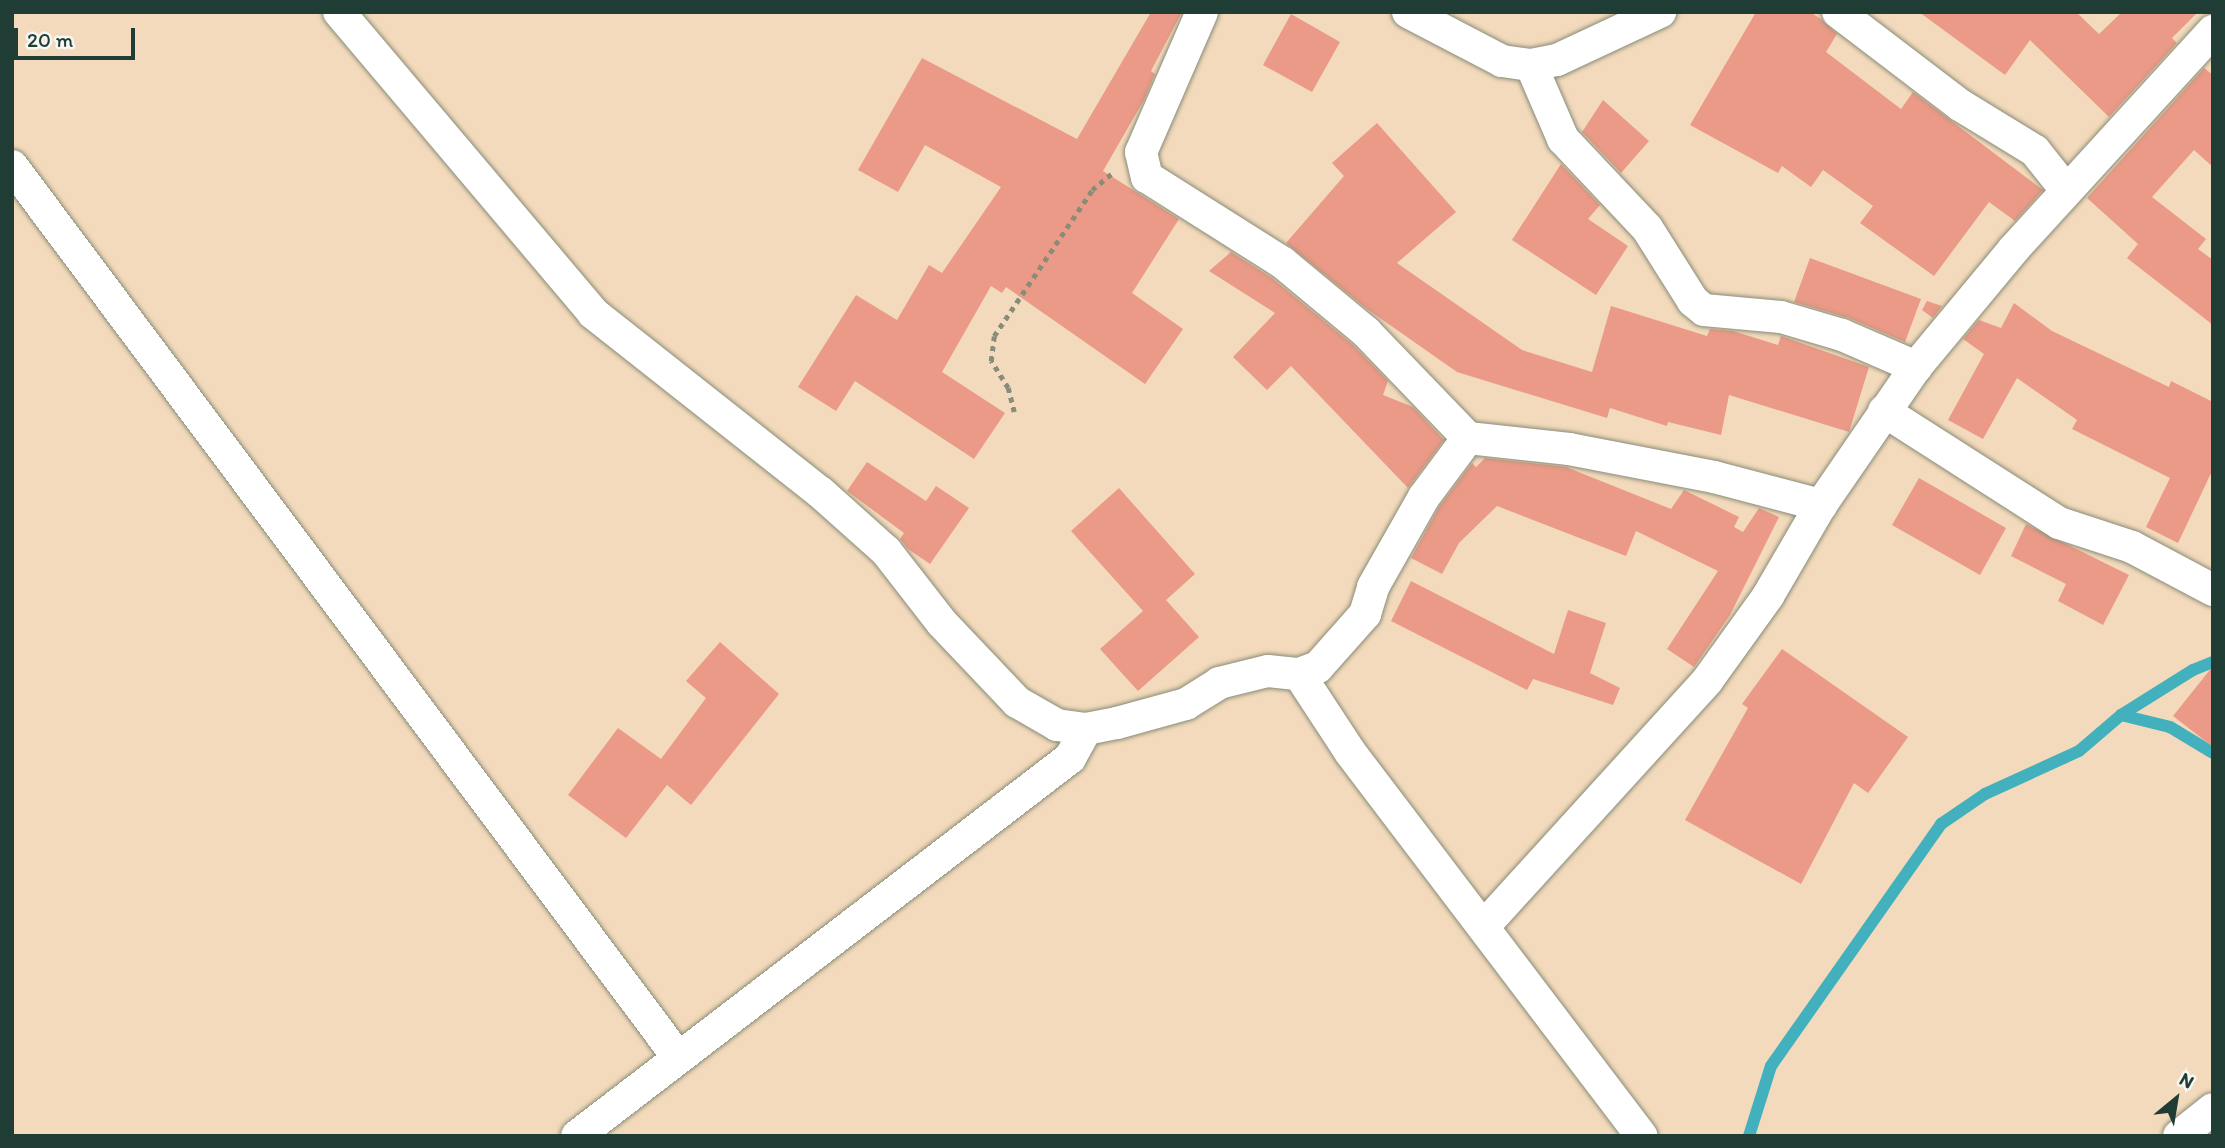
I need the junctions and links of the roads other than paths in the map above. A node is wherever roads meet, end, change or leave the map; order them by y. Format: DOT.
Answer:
graph roads {
  1 [pos="339,12"];
  2 [pos="1202,12"];
  3 [pos="1408,12"];
  4 [pos="1660,12"];
  5 [pos="1838,12"];
  6 [pos="2213,31"];
  7 [pos="1531,65"];
  8 [pos="12,166"];
  9 [pos="2066,190"];
  10 [pos="1916,368"];
  11 [pos="1884,411"];
  12 [pos="1468,438"];
  13 [pos="1821,505"];
  14 [pos="2213,590"];
  15 [pos="1299,674"];
  16 [pos="1086,729"];
  17 [pos="1485,925"];
  18 [pos="677,1056"];
  19 [pos="2213,1110"];
  20 [pos="577,1136"];
  21 [pos="1642,1136"];
  22 [pos="2179,1136"];
  1 -- 16 [label="street"];
  2 -- 12 [label="street"];
  3 -- 7 [label="street"];
  4 -- 7 [label="street"];
  5 -- 9 [label="street"];
  6 -- 9 [label="street"];
  7 -- 10 [label="street"];
  8 -- 18 [label="street"];
  9 -- 10 [label="street"];
  10 -- 11 [label="street"];
  11 -- 13 [label="street"];
  11 -- 14 [label="street"];
  12 -- 13 [label="street"];
  12 -- 15 [label="street"];
  13 -- 17 [label="street"];
  15 -- 16 [label="street"];
  15 -- 17 [label="street"];
  16 -- 18 [label="street"];
  17 -- 21 [label="street"];
  18 -- 20 [label="street"];
  19 -- 22 [label="street"];
}
